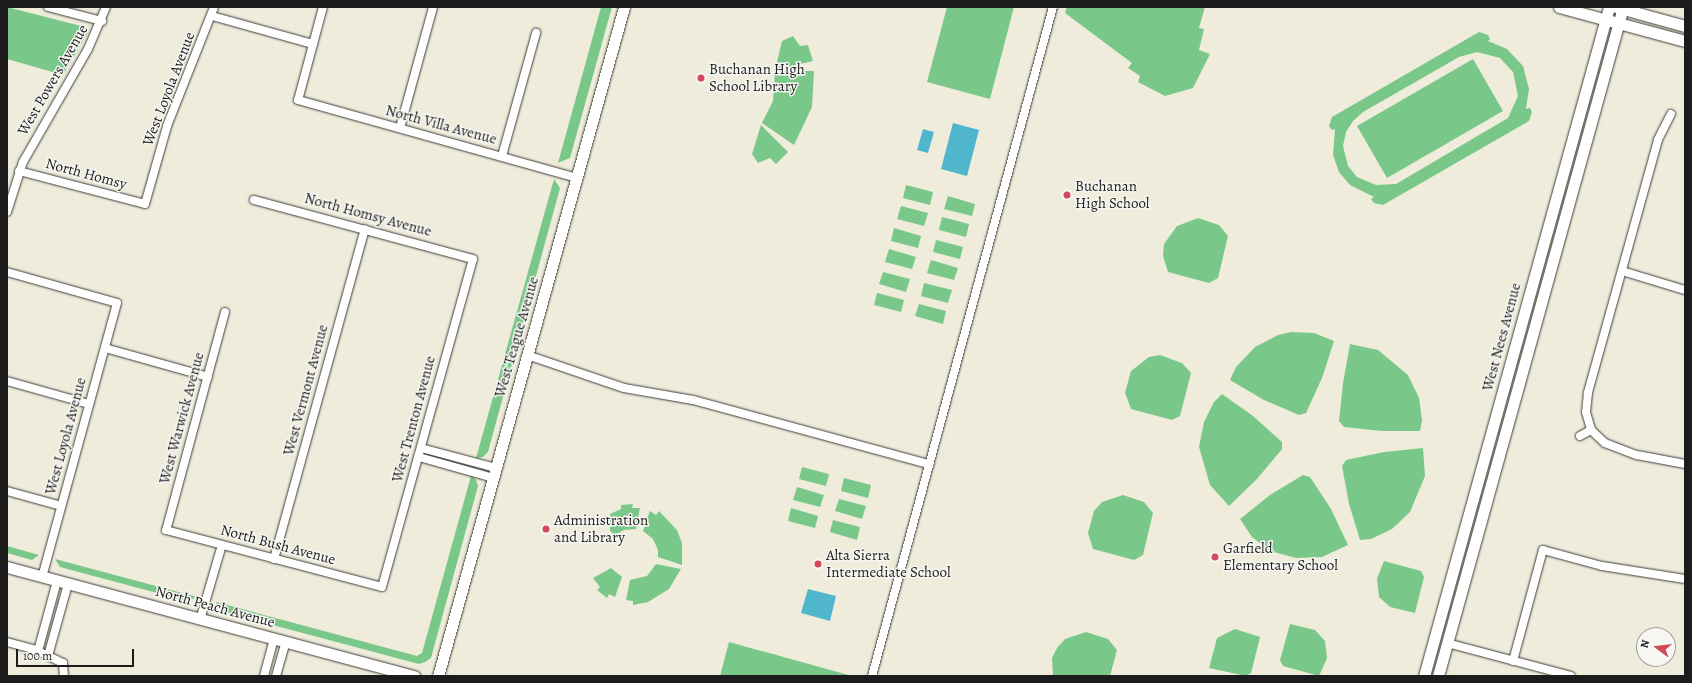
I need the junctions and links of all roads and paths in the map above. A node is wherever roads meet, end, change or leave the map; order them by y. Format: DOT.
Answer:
graph roads {
  1 [pos="48,7"];
  2 [pos="106,7"];
  3 [pos="214,7"];
  4 [pos="323,7"];
  5 [pos="433,7"];
  6 [pos="624,7"];
  7 [pos="1053,7"];
  8 [pos="1559,7"];
  9 [pos="1609,7"];
  10 [pos="1620,8"];
  11 [pos="212,16"];
  12 [pos="1605,19"];
  13 [pos="102,21"];
  14 [pos="1618,23"];
  15 [pos="1685,26"];
  16 [pos="536,33"];
  17 [pos="1685,41"];
  18 [pos="313,44"];
  19 [pos="1671,114"];
  20 [pos="400,128"];
  21 [pos="502,156"];
  22 [pos="19,171"];
  23 [pos="577,178"];
  24 [pos="254,200"];
  25 [pos="145,204"];
  26 [pos="7,212"];
  27 [pos="365,229"];
  28 [pos="473,259"];
  29 [pos="1538,260"];
  30 [pos="1622,271"];
  31 [pos="7,272"];
  32 [pos="1685,290"];
  33 [pos="225,312"];
  34 [pos="105,348"];
  35 [pos="527,355"];
  36 [pos="208,377"];
  37 [pos="7,381"];
  38 [pos="89,404"];
  39 [pos="1514,404"];
  40 [pos="1591,430"];
  41 [pos="1580,436"];
  42 [pos="421,448"];
  43 [pos="419,457"];
  44 [pos="929,464"];
  45 [pos="1685,464"];
  46 [pos="494,473"];
  47 [pos="7,491"];
  48 [pos="62,506"];
  49 [pos="166,530"];
  50 [pos="222,545"];
  51 [pos="274,559"];
  52 [pos="7,567"];
  53 [pos="42,577"];
  54 [pos="1685,579"];
  55 [pos="63,583"];
  56 [pos="382,587"];
  57 [pos="200,620"];
  58 [pos="274,638"];
  59 [pos="286,641"];
  60 [pos="7,642"];
  61 [pos="1447,643"];
  62 [pos="38,651"];
  63 [pos="48,656"];
  64 [pos="1512,661"];
  65 [pos="64,676"];
  66 [pos="264,676"];
  67 [pos="276,676"];
  68 [pos="415,676"];
  69 [pos="438,676"];
  70 [pos="872,676"];
  71 [pos="1424,676"];
  72 [pos="1438,676"];
  73 [pos="1571,676"];
  1 -- 13 [label="street"];
  2 -- 13 [label="street, West Powers Avenue"];
  3 -- 11 [label="street, West Loyola Avenue"];
  4 -- 18 [label="street"];
  5 -- 20 [label="street"];
  6 -- 23 [label="main road, West Teague Avenue"];
  7 -- 44 [label="street"];
  8 -- 12 [label="main road"];
  9 -- 12 [label="main road, West Nees Avenue"];
  10 -- 14 [label="main road, West Nees Avenue"];
  10 -- 15 [label="main road"];
  11 -- 18 [label="street"];
  11 -- 25 [label="street, West Loyola Avenue"];
  12 -- 14 [label="main road"];
  12 -- 29 [label="main road, West Nees Avenue"];
  13 -- 22 [label="street, West Powers Avenue"];
  14 -- 17 [label="main road"];
  14 -- 39 [label="main road, West Nees Avenue"];
  16 -- 21 [label="street"];
  18 -- 20 [label="street, North Villa Avenue"];
  19 -- 30 [label="street"];
  20 -- 21 [label="street, North Villa Avenue"];
  21 -- 23 [label="street, North Villa Avenue"];
  22 -- 25 [label="street, North Homsy"];
  22 -- 26 [label="street, West Powers Avenue"];
  23 -- 35 [label="main road, West Teague Avenue"];
  24 -- 27 [label="street, North Homsy Avenue"];
  27 -- 28 [label="street, North Homsy Avenue"];
  27 -- 51 [label="street, West Vermont Avenue"];
  28 -- 42 [label="street, West Trenton Avenue"];
  29 -- 39 [label="main road"];
  29 -- 71 [label="main road, West Nees Avenue"];
  30 -- 32 [label="street"];
  30 -- 40 [label="street"];
  31 -- 34 [label="street, West Loyola Avenue"];
  33 -- 36 [label="street, West Warwick Avenue"];
  34 -- 36 [label="street"];
  34 -- 38 [label="street, West Loyola Avenue"];
  35 -- 44 [label="street"];
  35 -- 46 [label="main road, West Teague Avenue"];
  36 -- 49 [label="street, West Warwick Avenue"];
  37 -- 38 [label="street"];
  38 -- 48 [label="street, West Loyola Avenue"];
  39 -- 61 [label="main road, West Nees Avenue"];
  40 -- 41 [label="street"];
  40 -- 45 [label="street"];
  42 -- 43 [label="street, West Trenton Avenue"];
  42 -- 46 [label="street"];
  43 -- 46 [label="street"];
  43 -- 56 [label="street, West Trenton Avenue"];
  44 -- 70 [label="street"];
  46 -- 69 [label="main road, West Teague Avenue"];
  47 -- 48 [label="street"];
  48 -- 53 [label="street, West Loyola Avenue"];
  49 -- 50 [label="street, North Bush Avenue"];
  50 -- 51 [label="street, North Bush Avenue"];
  50 -- 57 [label="street"];
  51 -- 56 [label="street, North Bush Avenue"];
  52 -- 53 [label="main road, North Peach Avenue"];
  53 -- 55 [label="main road, North Peach Avenue"];
  54 -- 64 [label="street"];
  55 -- 57 [label="main road, North Peach Avenue"];
  55 -- 62 [label="street"];
  55 -- 63 [label="street"];
  57 -- 58 [label="main road, North Peach Avenue"];
  58 -- 59 [label="main road, North Peach Avenue"];
  58 -- 66 [label="street"];
  59 -- 67 [label="street"];
  59 -- 68 [label="main road, North Peach Avenue"];
  60 -- 62 [label="street"];
  61 -- 64 [label="street"];
  61 -- 72 [label="main road, West Nees Avenue"];
  62 -- 63 [label="street"];
  63 -- 65 [label="street"];
  64 -- 73 [label="street"];
}
